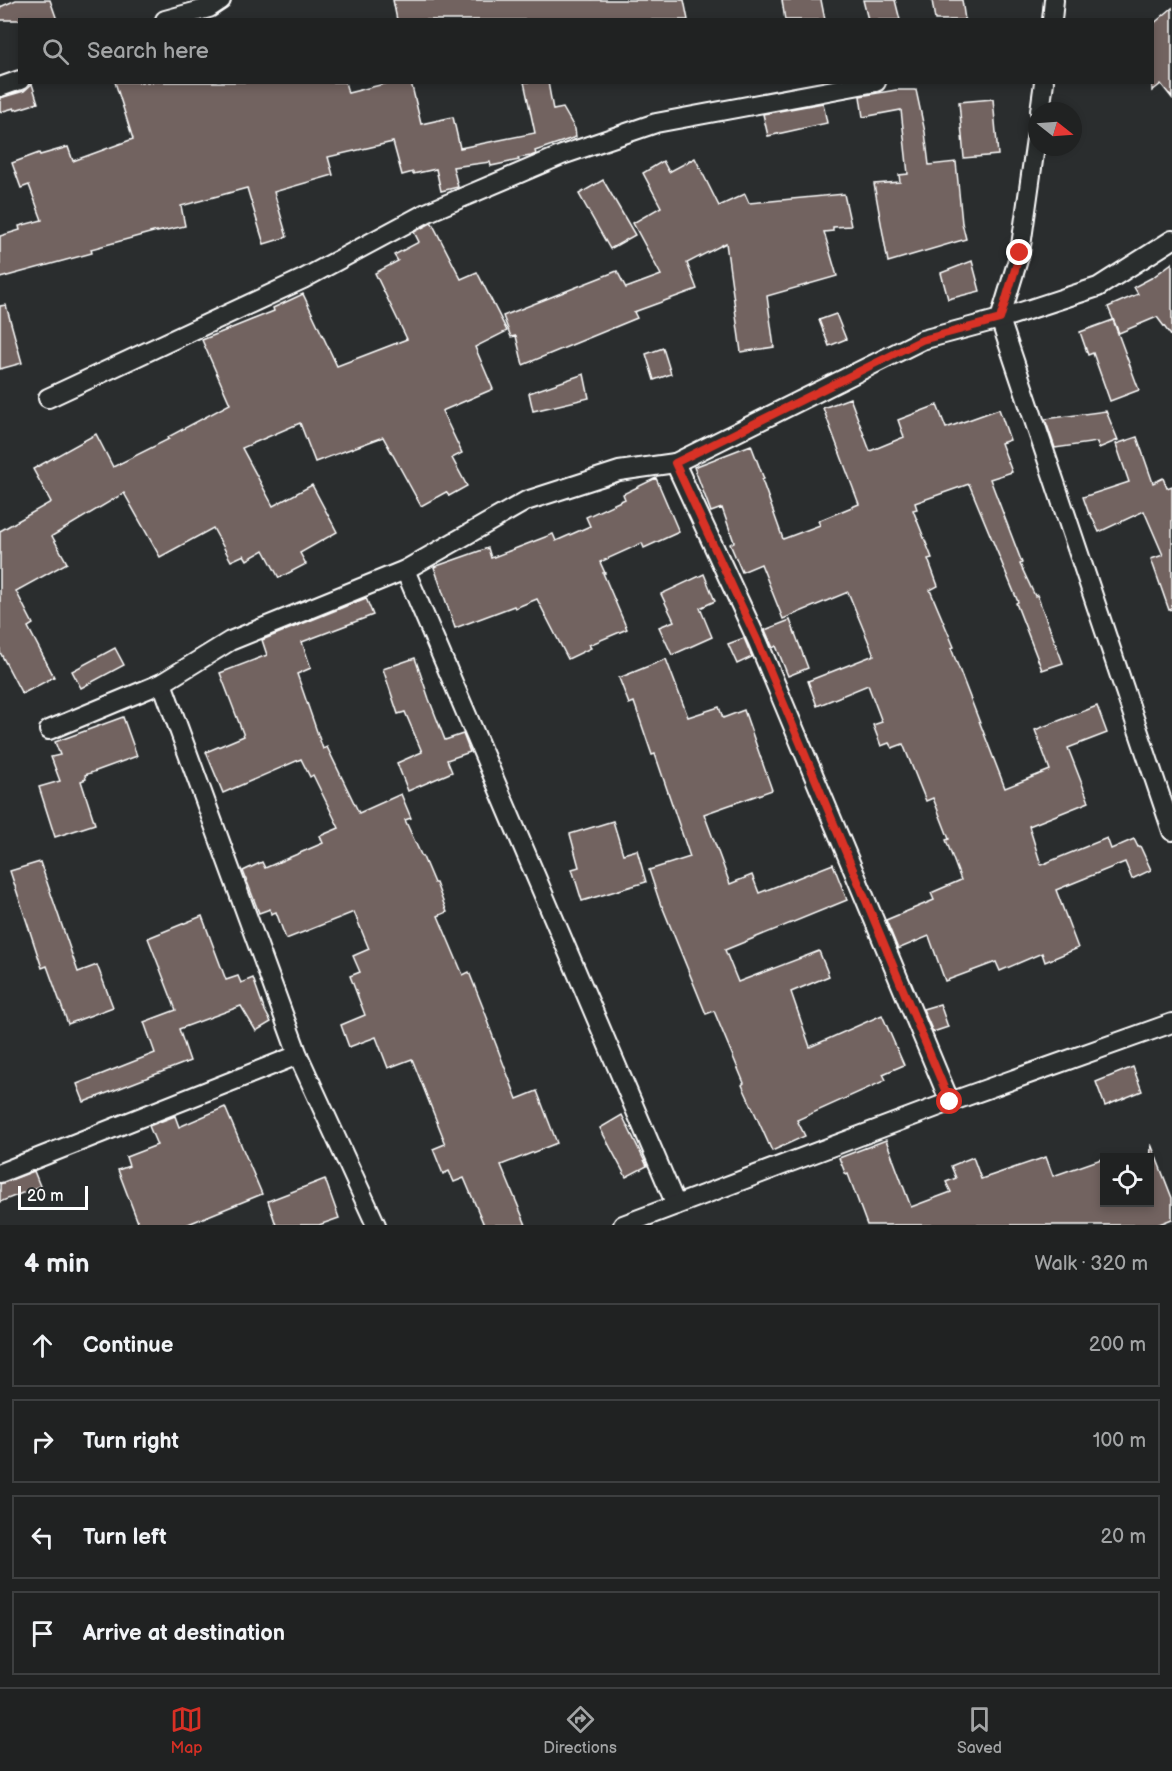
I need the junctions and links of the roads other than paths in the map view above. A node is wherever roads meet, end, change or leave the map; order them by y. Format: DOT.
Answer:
graph roads {
  1 [pos="221,0"];
  2 [pos="1054,0"];
  3 [pos="172,18"];
  4 [pos="1052,18"];
  5 [pos="18,81"];
  6 [pos="865,84"];
  7 [pos="1044,84"];
  8 [pos="0,87"];
  9 [pos="1041,102"];
  10 [pos="1034,156"];
  11 [pos="1172,240"];
  12 [pos="1000,319"];
  13 [pos="48,398"];
  14 [pos="675,463"];
  15 [pos="405,570"];
  16 [pos="162,682"];
  17 [pos="49,730"];
  18 [pos="1172,831"];
  19 [pos="1172,1023"];
  20 [pos="298,1055"];
  21 [pos="950,1102"];
  22 [pos="0,1173"];
  23 [pos="676,1205"];
  24 [pos="376,1225"];
  25 [pos="623,1225"];
  1 -- 3 [label="street"];
  2 -- 4 [label="street"];
  5 -- 8 [label="street"];
  6 -- 13 [label="street"];
  7 -- 9 [label="street"];
  10 -- 12 [label="street"];
  11 -- 12 [label="street"];
  12 -- 14 [label="street"];
  12 -- 18 [label="street"];
  14 -- 15 [label="street"];
  14 -- 21 [label="street"];
  15 -- 16 [label="street"];
  15 -- 23 [label="street"];
  16 -- 17 [label="street"];
  16 -- 20 [label="street"];
  19 -- 21 [label="street"];
  20 -- 22 [label="street"];
  20 -- 24 [label="street"];
  21 -- 23 [label="street"];
  23 -- 25 [label="street"];
}
